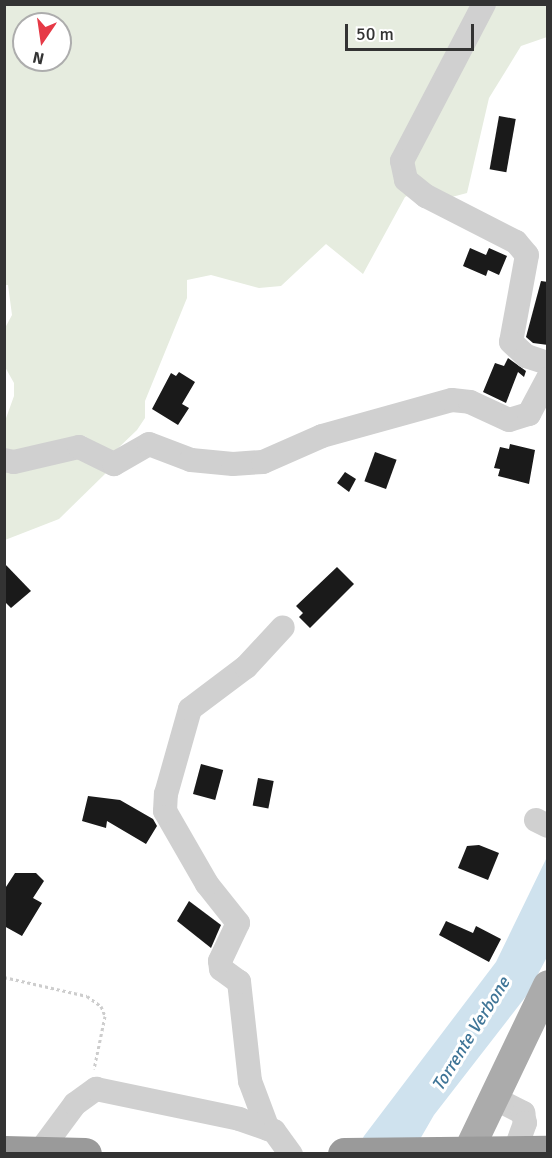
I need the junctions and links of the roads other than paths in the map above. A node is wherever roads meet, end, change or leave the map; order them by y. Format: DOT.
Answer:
graph roads {
  1 [pos="484,4"];
  2 [pos="548,363"];
  3 [pos="548,379"];
  4 [pos="4,460"];
  5 [pos="283,627"];
  6 [pos="548,985"];
  7 [pos="494,1098"];
  8 [pos="268,1129"];
  9 [pos="4,1152"];
  10 [pos="548,1152"];
  11 [pos="38,1154"];
  12 [pos="85,1154"];
  13 [pos="291,1154"];
  14 [pos="344,1154"];
  15 [pos="467,1154"];
  16 [pos="514,1154"];
  1 -- 2 [label="street"];
  3 -- 4 [label="street"];
  5 -- 8 [label="street"];
  6 -- 7 [label="main road"];
  7 -- 15 [label="main road"];
  7 -- 16 [label="street"];
  8 -- 11 [label="street"];
  8 -- 13 [label="street"];
  9 -- 12 [label="highway, bridge"];
  10 -- 14 [label="highway, bridge"];
}
